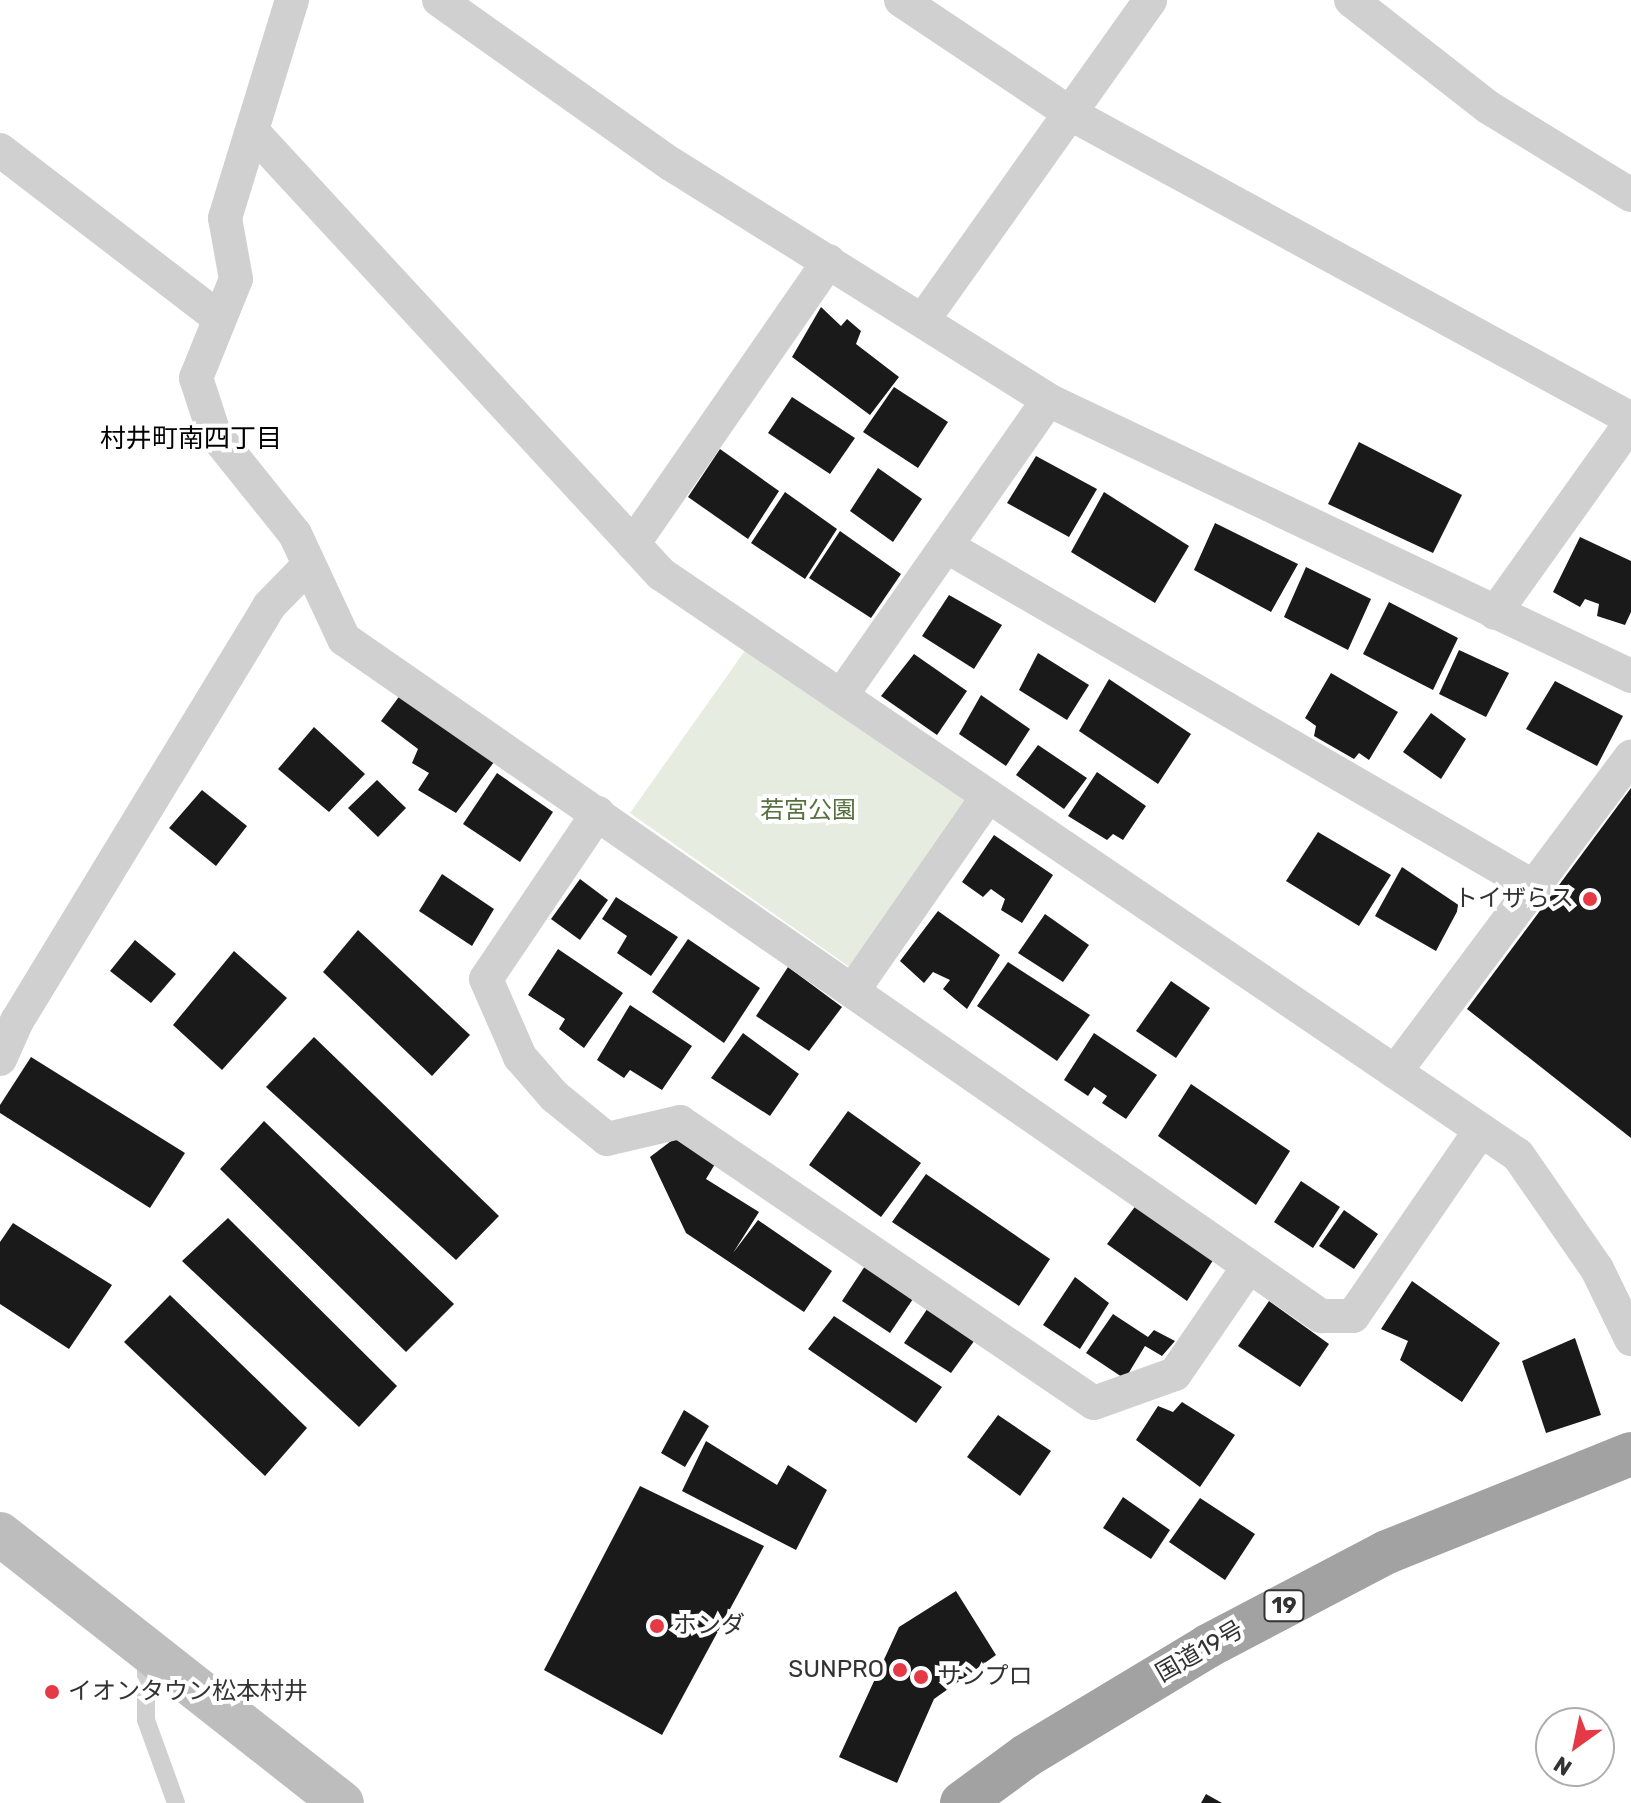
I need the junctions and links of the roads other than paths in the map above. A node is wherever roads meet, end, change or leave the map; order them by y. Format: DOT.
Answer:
graph roads {
  1 [pos="292,0"];
  2 [pos="439,0"];
  3 [pos="901,0"];
  4 [pos="1150,0"];
  5 [pos="1351,0"];
  6 [pos="1071,114"];
  7 [pos="253,132"];
  8 [pos="0,150"];
  9 [pos="1631,195"];
  10 [pos="829,261"];
  11 [pos="219,318"];
  12 [pos="923,320"];
  13 [pos="1048,400"];
  14 [pos="1631,420"];
  15 [pos="633,544"];
  16 [pos="946,546"];
  17 [pos="307,567"];
  18 [pos="1495,613"];
  19 [pos="1631,676"];
  20 [pos="841,696"];
  21 [pos="1631,757"];
  22 [pos="988,796"];
  23 [pos="598,813"];
  24 [pos="1534,887"];
  25 [pos="854,989"];
  26 [pos="0,1059"];
  27 [pos="1395,1072"];
  28 [pos="1480,1131"];
  29 [pos="1249,1266"];
  30 [pos="1631,1339"];
  31 [pos="1631,1454"];
  32 [pos="0,1534"];
  33 [pos="145,1651"];
  34 [pos="176,1803"];
  35 [pos="342,1803"];
  36 [pos="962,1803"];
  1 -- 7 [label="street"];
  2 -- 10 [label="street"];
  3 -- 6 [label="street"];
  4 -- 6 [label="street"];
  5 -- 9 [label="street"];
  6 -- 12 [label="street"];
  6 -- 14 [label="street"];
  7 -- 11 [label="street"];
  7 -- 15 [label="street"];
  8 -- 11 [label="street"];
  10 -- 12 [label="street"];
  10 -- 15 [label="street"];
  11 -- 17 [label="street"];
  12 -- 13 [label="street"];
  13 -- 16 [label="street"];
  13 -- 18 [label="street"];
  14 -- 18 [label="street"];
  15 -- 20 [label="street"];
  16 -- 20 [label="street"];
  16 -- 24 [label="street"];
  17 -- 23 [label="street"];
  17 -- 26 [label="street"];
  18 -- 19 [label="street"];
  20 -- 22 [label="street"];
  21 -- 24 [label="street"];
  22 -- 25 [label="street"];
  22 -- 27 [label="street"];
  23 -- 25 [label="street"];
  23 -- 29 [label="street"];
  24 -- 27 [label="street"];
  25 -- 29 [label="street"];
  27 -- 28 [label="street"];
  28 -- 29 [label="street"];
  28 -- 30 [label="street"];
  31 -- 36 [label="highway, 国道19号 / 19"];
  32 -- 33 [label="main road"];
  33 -- 34 [label="lane"];
  33 -- 35 [label="main road"];
}
